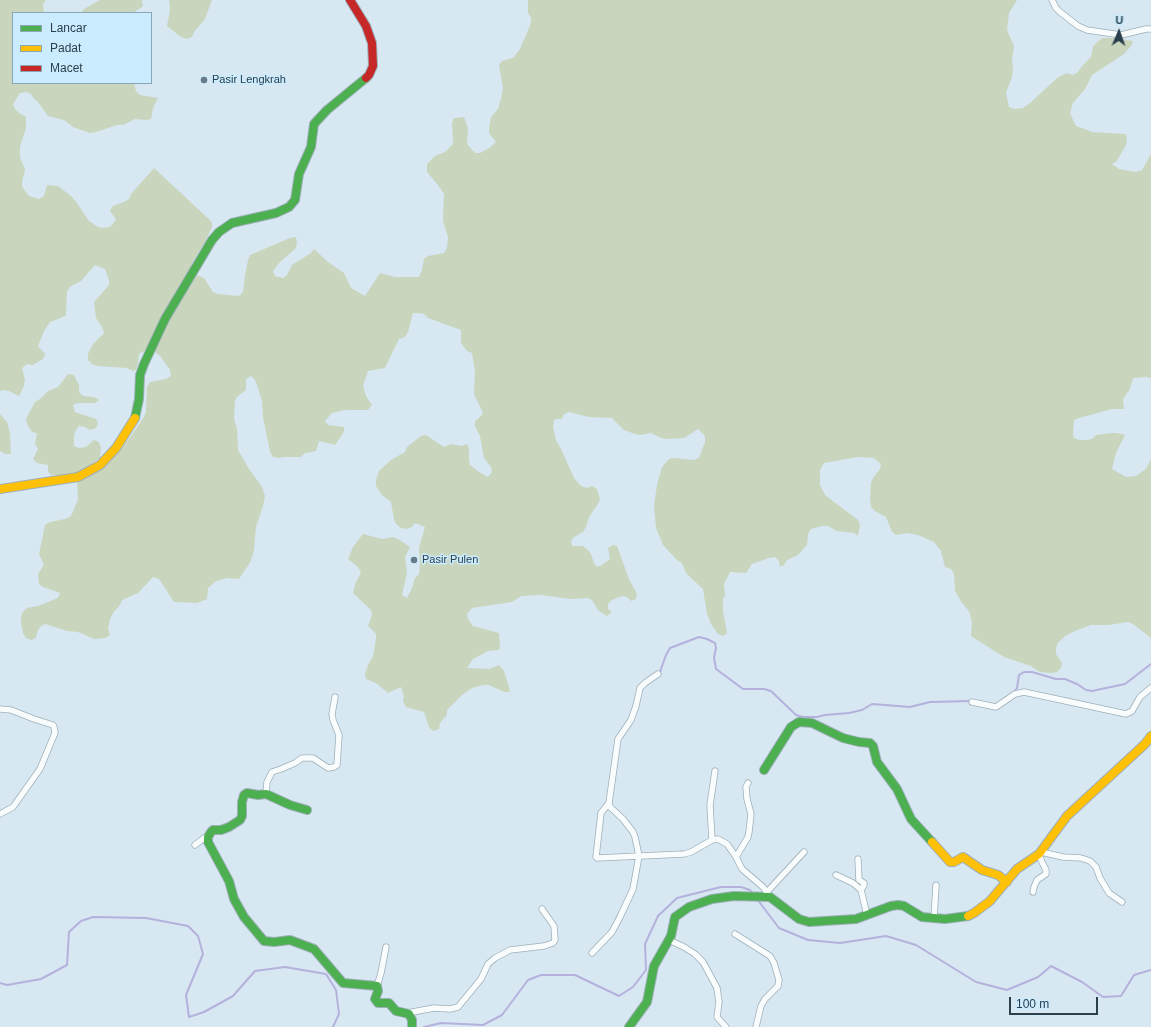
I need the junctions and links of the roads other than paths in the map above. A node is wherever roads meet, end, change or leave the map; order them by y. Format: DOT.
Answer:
graph roads {
  1 [pos="350,0"];
  2 [pos="1052,0"];
  3 [pos="1151,29"];
  4 [pos="0,489"];
  5 [pos="658,674"];
  6 [pos="1151,688"];
  7 [pos="334,697"];
  8 [pos="972,702"];
  9 [pos="0,709"];
  10 [pos="1151,736"];
  11 [pos="764,770"];
  12 [pos="716,771"];
  13 [pos="748,782"];
  14 [pos="266,794"];
  15 [pos="609,803"];
  16 [pos="307,810"];
  17 [pos="0,814"];
  18 [pos="208,837"];
  19 [pos="712,840"];
  20 [pos="195,845"];
  21 [pos="804,852"];
  22 [pos="1040,853"];
  23 [pos="639,856"];
  24 [pos="736,857"];
  25 [pos="858,859"];
  26 [pos="836,875"];
  27 [pos="1007,882"];
  28 [pos="936,885"];
  29 [pos="861,890"];
  30 [pos="1033,892"];
  31 [pos="767,895"];
  32 [pos="1122,902"];
  33 [pos="542,909"];
  34 [pos="867,915"];
  35 [pos="934,918"];
  36 [pos="735,934"];
  37 [pos="669,940"];
  38 [pos="386,947"];
  39 [pos="592,953"];
  40 [pos="377,986"];
  41 [pos="408,1013"];
  42 [pos="412,1027"];
  43 [pos="629,1027"];
  44 [pos="726,1027"];
  45 [pos="756,1027"];
  1 -- 4 [label="street"];
  2 -- 3 [label="street"];
  5 -- 15 [label="street"];
  6 -- 8 [label="street"];
  7 -- 14 [label="street"];
  9 -- 17 [label="street"];
  10 -- 22 [label="street"];
  11 -- 27 [label="street"];
  12 -- 19 [label="street"];
  13 -- 24 [label="street"];
  14 -- 16 [label="street"];
  14 -- 18 [label="street"];
  15 -- 23 [label="street"];
  15 -- 23 [label="street"];
  18 -- 20 [label="street"];
  18 -- 40 [label="street"];
  19 -- 23 [label="street"];
  19 -- 24 [label="street"];
  21 -- 31 [label="street"];
  22 -- 27 [label="street"];
  22 -- 30 [label="street"];
  22 -- 32 [label="street"];
  23 -- 39 [label="street"];
  24 -- 31 [label="street"];
  25 -- 29 [label="street"];
  26 -- 29 [label="street"];
  27 -- 35 [label="street"];
  28 -- 35 [label="street"];
  29 -- 34 [label="street"];
  31 -- 34 [label="street"];
  31 -- 37 [label="street"];
  33 -- 41 [label="street"];
  34 -- 35 [label="street"];
  36 -- 45 [label="street"];
  37 -- 43 [label="street"];
  37 -- 44 [label="street"];
  38 -- 40 [label="street"];
  40 -- 41 [label="street"];
  41 -- 42 [label="street"];
}
